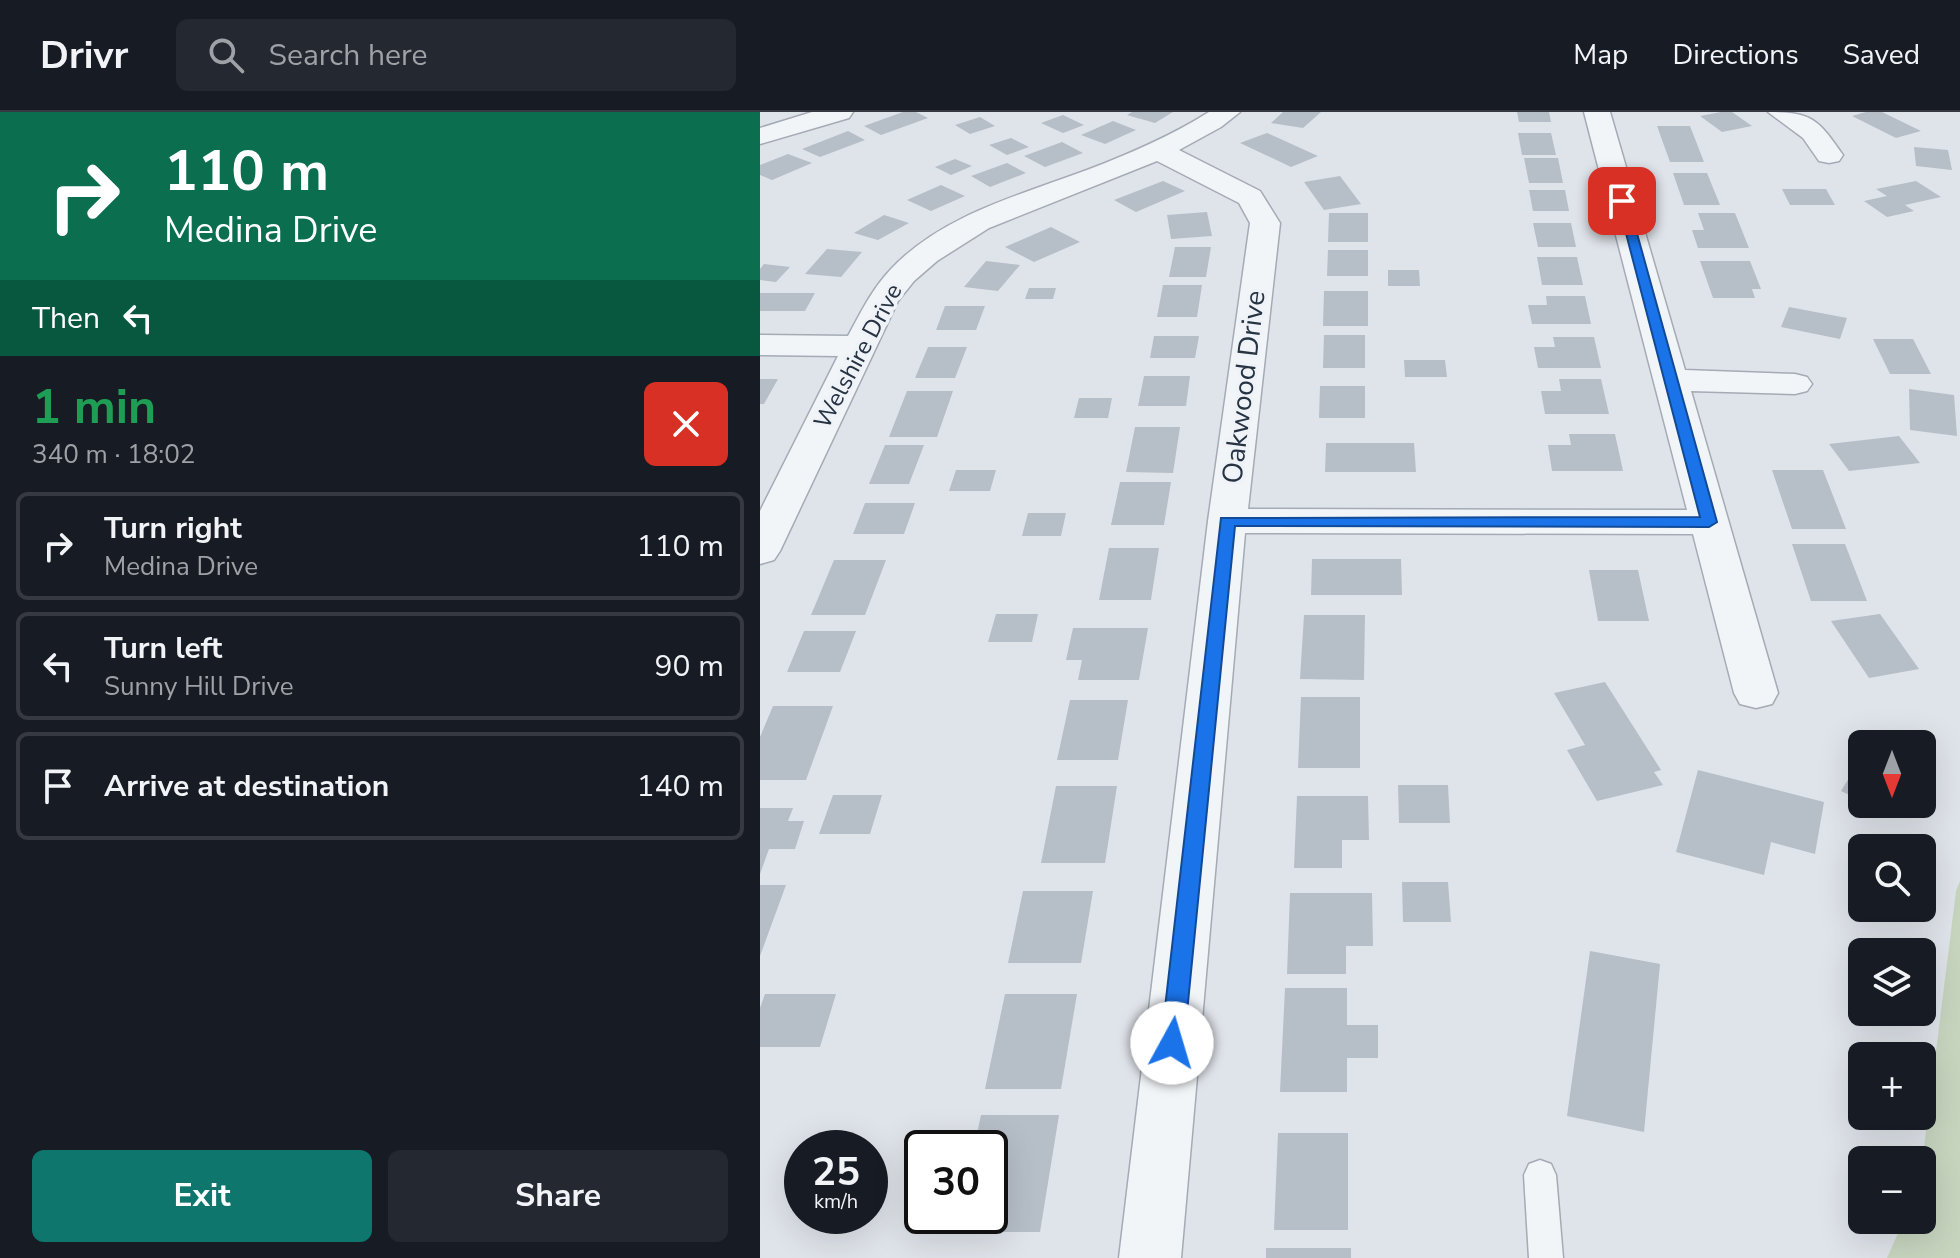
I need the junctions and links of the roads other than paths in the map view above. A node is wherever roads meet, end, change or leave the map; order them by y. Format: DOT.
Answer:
graph roads {
  1 [pos="840,112"];
  2 [pos="1227,112"];
  3 [pos="1597,112"];
  4 [pos="1781,112"];
  5 [pos="767,128"];
  6 [pos="1157,150"];
  7 [pos="1829,155"];
  8 [pos="760,345"];
  9 [pos="859,346"];
  10 [pos="1672,380"];
  11 [pos="1795,384"];
  12 [pos="1227,521"];
  13 [pos="1709,522"];
  14 [pos="760,551"];
  15 [pos="1756,693"];
  16 [pos="1540,1175"];
  17 [pos="1150,1258"];
  18 [pos="1546,1258"];
  1 -- 5 [label="street"];
  2 -- 6 [label="street, Welshire Drive"];
  3 -- 10 [label="street"];
  4 -- 7 [label="street"];
  6 -- 9 [label="street, Welshire Drive"];
  6 -- 12 [label="street, Oakwood Drive"];
  8 -- 9 [label="street"];
  9 -- 14 [label="street, Welshire Drive"];
  10 -- 11 [label="street"];
  10 -- 13 [label="street"];
  12 -- 13 [label="street"];
  12 -- 17 [label="street, Oakwood Drive"];
  13 -- 15 [label="street"];
  16 -- 18 [label="lane"];
}
